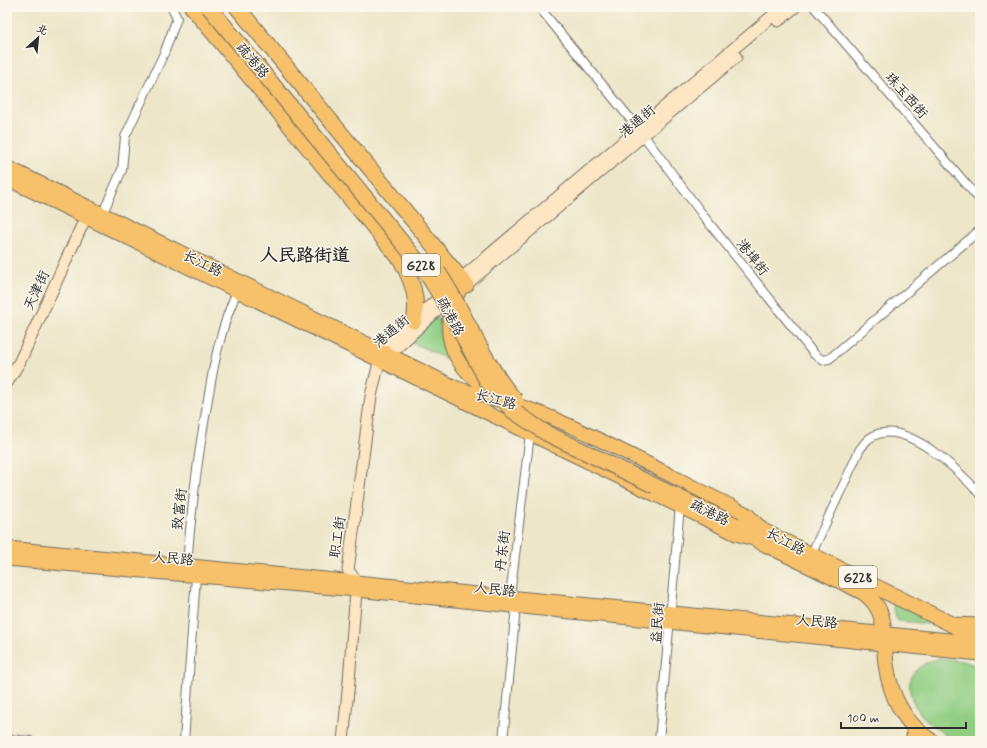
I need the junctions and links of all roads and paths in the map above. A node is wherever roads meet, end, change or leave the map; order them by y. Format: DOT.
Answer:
graph roads {
  1 [pos="170,7"];
  2 [pos="192,7"];
  3 [pos="209,7"];
  4 [pos="221,7"];
  5 [pos="237,7"];
  6 [pos="539,7"];
  7 [pos="783,7"];
  8 [pos="795,7"];
  9 [pos="814,7"];
  10 [pos="641,132"];
  11 [pos="7,167"];
  12 [pos="7,179"];
  13 [pos="980,200"];
  14 [pos="88,213"];
  15 [pos="100,218"];
  16 [pos="980,230"];
  17 [pos="462,284"];
  18 [pos="239,286"];
  19 [pos="414,321"];
  20 [pos="384,355"];
  21 [pos="7,383"];
  22 [pos="512,403"];
  23 [pos="530,434"];
  24 [pos="657,483"];
  25 [pos="980,494"];
  26 [pos="680,506"];
  27 [pos="762,536"];
  28 [pos="7,548"];
  29 [pos="811,554"];
  30 [pos="7,559"];
  31 [pos="187,565"];
  32 [pos="196,577"];
  33 [pos="356,586"];
  34 [pos="513,602"];
  35 [pos="671,618"];
  36 [pos="951,624"];
  37 [pos="980,625"];
  38 [pos="864,636"];
  39 [pos="885,638"];
  40 [pos="980,641"];
  41 [pos="980,654"];
  42 [pos="886,664"];
  43 [pos="914,735"];
  44 [pos="7,739"];
  45 [pos="30,741"];
  46 [pos="184,741"];
  47 [pos="343,741"];
  48 [pos="503,741"];
  49 [pos="659,741"];
  50 [pos="931,741"];
  1 -- 15 [label="street"];
  2 -- 19 [label="highway"];
  3 -- 24 [label="highway, 疏港路 / G228, bridge"];
  4 -- 24 [label="highway, 疏港路 / G228, bridge"];
  5 -- 17 [label="highway"];
  6 -- 10 [label="street, 港埠街"];
  7 -- 10 [label="street, 港通街"];
  8 -- 10 [label="street, 港通街"];
  9 -- 13 [label="street, 珠玉西街"];
  10 -- 16 [label="street, 港埠街"];
  10 -- 17 [label="street, 港通街"];
  11 -- 14 [label="main road, 长江路"];
  12 -- 14 [label="main road, 长江路"];
  14 -- 15 [label="main road, 长江路"];
  14 -- 21 [label="street, 天津街"];
  15 -- 18 [label="main road, 长江路"];
  17 -- 19 [label="street, 港通街"];
  17 -- 20 [label="street, 港通街"];
  17 -- 22 [label="main road"];
  18 -- 20 [label="main road, 长江路"];
  18 -- 31 [label="street, 致富街"];
  19 -- 20 [label="street, 港通街"];
  20 -- 22 [label="main road, 长江路"];
  20 -- 23 [label="main road"];
  20 -- 33 [label="street, 职工街"];
  22 -- 27 [label="main road, 长江路"];
  23 -- 26 [label="main road"];
  23 -- 34 [label="street, 丹东街"];
  24 -- 27 [label="highway, 疏港路 / G228"];
  25 -- 29 [label="street"];
  26 -- 27 [label="main road"];
  26 -- 35 [label="street, 益民街"];
  27 -- 29 [label="highway, 长江路 / G228"];
  27 -- 39 [label="highway, 长江路 / G228"];
  28 -- 31 [label="main road, 人民路"];
  29 -- 36 [label="highway, 长江路 / G228"];
  30 -- 32 [label="main road, 人民路"];
  31 -- 32 [label="street"];
  31 -- 33 [label="main road, 人民路"];
  32 -- 33 [label="main road, 人民路"];
  32 -- 46 [label="street"];
  33 -- 34 [label="main road, 人民路"];
  33 -- 47 [label="street, 职工街"];
  34 -- 35 [label="main road, 人民路"];
  34 -- 48 [label="street, 丹东街"];
  35 -- 38 [label="main road, 人民路"];
  35 -- 49 [label="street, 益民街"];
  36 -- 37 [label="main road"];
  36 -- 40 [label="highway, 长江路 / G228"];
  38 -- 39 [label="main road, 人民路"];
  38 -- 42 [label="main road"];
  39 -- 40 [label="main road, 人民路"];
  39 -- 41 [label="main road, 人民路"];
  39 -- 42 [label="highway, G228"];
  42 -- 43 [label="highway, G228"];
  43 -- 50 [label="highway, G228"];
  44 -- 45 [label="street"];
}
